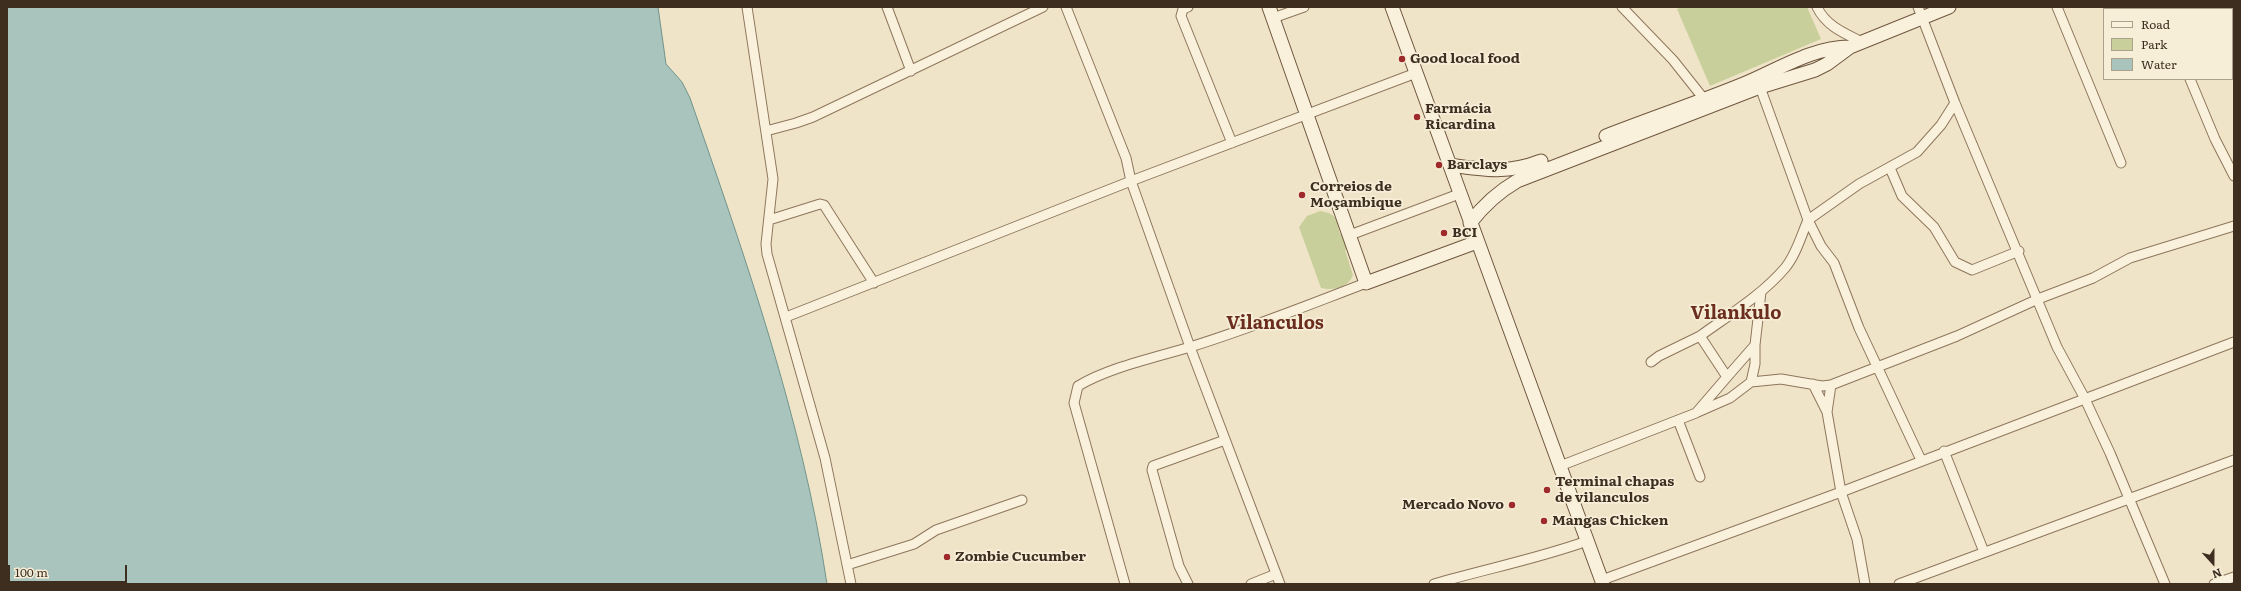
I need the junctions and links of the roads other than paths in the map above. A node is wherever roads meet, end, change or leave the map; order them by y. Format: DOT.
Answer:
graph roads {
  1 [pos="747,7"];
  2 [pos="887,7"];
  3 [pos="1043,7"];
  4 [pos="1066,7"];
  5 [pos="1188,7"];
  6 [pos="1304,7"];
  7 [pos="1392,7"];
  8 [pos="1622,7"];
  9 [pos="1817,7"];
  10 [pos="1949,7"];
  11 [pos="2057,7"];
  12 [pos="1920,12"];
  13 [pos="1271,13"];
  14 [pos="1856,45"];
  15 [pos="1821,51"];
  16 [pos="1804,58"];
  17 [pos="1826,65"];
  18 [pos="911,71"];
  19 [pos="1809,72"];
  20 [pos="1416,73"];
  21 [pos="2190,80"];
  22 [pos="1760,87"];
  23 [pos="1704,99"];
  24 [pos="1955,103"];
  25 [pos="1308,115"];
  26 [pos="766,130"];
  27 [pos="1232,143"];
  28 [pos="2121,163"];
  29 [pos="1450,165"];
  30 [pos="1890,168"];
  31 [pos="2234,176"];
  32 [pos="1131,181"];
  33 [pos="1459,194"];
  34 [pos="769,220"];
  35 [pos="1808,220"];
  36 [pos="1470,224"];
  37 [pos="2234,226"];
  38 [pos="1350,235"];
  39 [pos="1477,242"];
  40 [pos="2018,251"];
  41 [pos="874,283"];
  42 [pos="1366,283"];
  43 [pos="1760,292"];
  44 [pos="2038,299"];
  45 [pos="786,317"];
  46 [pos="1700,336"];
  47 [pos="2234,342"];
  48 [pos="1755,345"];
  49 [pos="1190,347"];
  50 [pos="1651,362"];
  51 [pos="1878,366"];
  52 [pos="1727,377"];
  53 [pos="1751,382"];
  54 [pos="1813,384"];
  55 [pos="1830,385"];
  56 [pos="2084,397"];
  57 [pos="1827,412"];
  58 [pos="1696,413"];
  59 [pos="1678,420"];
  60 [pos="1225,440"];
  61 [pos="1944,451"];
  62 [pos="1921,460"];
  63 [pos="2234,460"];
  64 [pos="1560,466"];
  65 [pos="1700,477"];
  66 [pos="1841,492"];
  67 [pos="2129,498"];
  68 [pos="1022,500"];
  69 [pos="1587,541"];
  70 [pos="1984,552"];
  71 [pos="847,565"];
  72 [pos="1276,574"];
  73 [pos="2234,577"];
  74 [pos="1603,582"];
  75 [pos="851,584"];
  76 [pos="1125,584"];
  77 [pos="1188,584"];
  78 [pos="1251,584"];
  79 [pos="1280,584"];
  80 [pos="1434,584"];
  81 [pos="1865,584"];
  82 [pos="1900,584"];
  83 [pos="2164,584"];
  84 [pos="2214,584"];
  1 -- 26 [label="street"];
  2 -- 18 [label="street"];
  3 -- 18 [label="street"];
  4 -- 32 [label="street"];
  5 -- 27 [label="street"];
  6 -- 13 [label="street"];
  7 -- 20 [label="main road"];
  8 -- 23 [label="street"];
  9 -- 14 [label="street"];
  10 -- 12 [label="main road"];
  11 -- 28 [label="street"];
  12 -- 14 [label="main road"];
  12 -- 24 [label="street"];
  13 -- 25 [label="main road"];
  14 -- 15 [label="main road"];
  14 -- 17 [label="main road"];
  15 -- 16 [label="main road"];
  15 -- 17 [label="main road"];
  16 -- 19 [label="main road"];
  16 -- 23 [label="main road"];
  17 -- 19 [label="main road"];
  18 -- 26 [label="street"];
  19 -- 22 [label="main road"];
  20 -- 25 [label="street"];
  20 -- 29 [label="main road"];
  21 -- 31 [label="street"];
  22 -- 35 [label="street"];
  22 -- 36 [label="main road"];
  23 -- 29 [label="main road"];
  24 -- 30 [label="street"];
  24 -- 40 [label="street"];
  25 -- 27 [label="street"];
  25 -- 38 [label="main road"];
  26 -- 34 [label="street"];
  27 -- 32 [label="street"];
  29 -- 33 [label="main road"];
  30 -- 35 [label="street"];
  30 -- 40 [label="street"];
  32 -- 41 [label="street"];
  32 -- 49 [label="street"];
  33 -- 36 [label="main road"];
  33 -- 38 [label="street"];
  34 -- 41 [label="street"];
  34 -- 45 [label="street"];
  35 -- 43 [label="street"];
  35 -- 51 [label="street"];
  36 -- 39 [label="main road"];
  37 -- 44 [label="street"];
  38 -- 42 [label="main road"];
  39 -- 42 [label="main road"];
  39 -- 64 [label="main road"];
  40 -- 44 [label="street"];
  41 -- 45 [label="street"];
  42 -- 49 [label="street"];
  43 -- 46 [label="street"];
  43 -- 48 [label="street"];
  44 -- 51 [label="street"];
  44 -- 56 [label="street"];
  45 -- 71 [label="street"];
  46 -- 50 [label="street"];
  46 -- 52 [label="street"];
  47 -- 56 [label="street"];
  48 -- 52 [label="street"];
  48 -- 53 [label="street"];
  49 -- 60 [label="street"];
  49 -- 76 [label="street"];
  51 -- 55 [label="street"];
  51 -- 62 [label="street"];
  52 -- 58 [label="street"];
  53 -- 54 [label="street"];
  53 -- 58 [label="street"];
  54 -- 55 [label="street"];
  54 -- 57 [label="street"];
  55 -- 57 [label="street"];
  56 -- 61 [label="street"];
  56 -- 67 [label="street"];
  57 -- 66 [label="street"];
  58 -- 59 [label="street"];
  59 -- 64 [label="street"];
  59 -- 65 [label="street"];
  60 -- 72 [label="street"];
  60 -- 77 [label="street"];
  61 -- 62 [label="street"];
  61 -- 70 [label="street"];
  62 -- 66 [label="street"];
  63 -- 67 [label="street"];
  64 -- 69 [label="main road"];
  66 -- 74 [label="street"];
  66 -- 81 [label="street"];
  67 -- 70 [label="street"];
  67 -- 83 [label="street"];
  68 -- 71 [label="street"];
  69 -- 74 [label="main road"];
  69 -- 80 [label="street"];
  70 -- 82 [label="street"];
  71 -- 75 [label="street"];
  72 -- 78 [label="street"];
  72 -- 79 [label="street"];
  73 -- 84 [label="street"];
}
